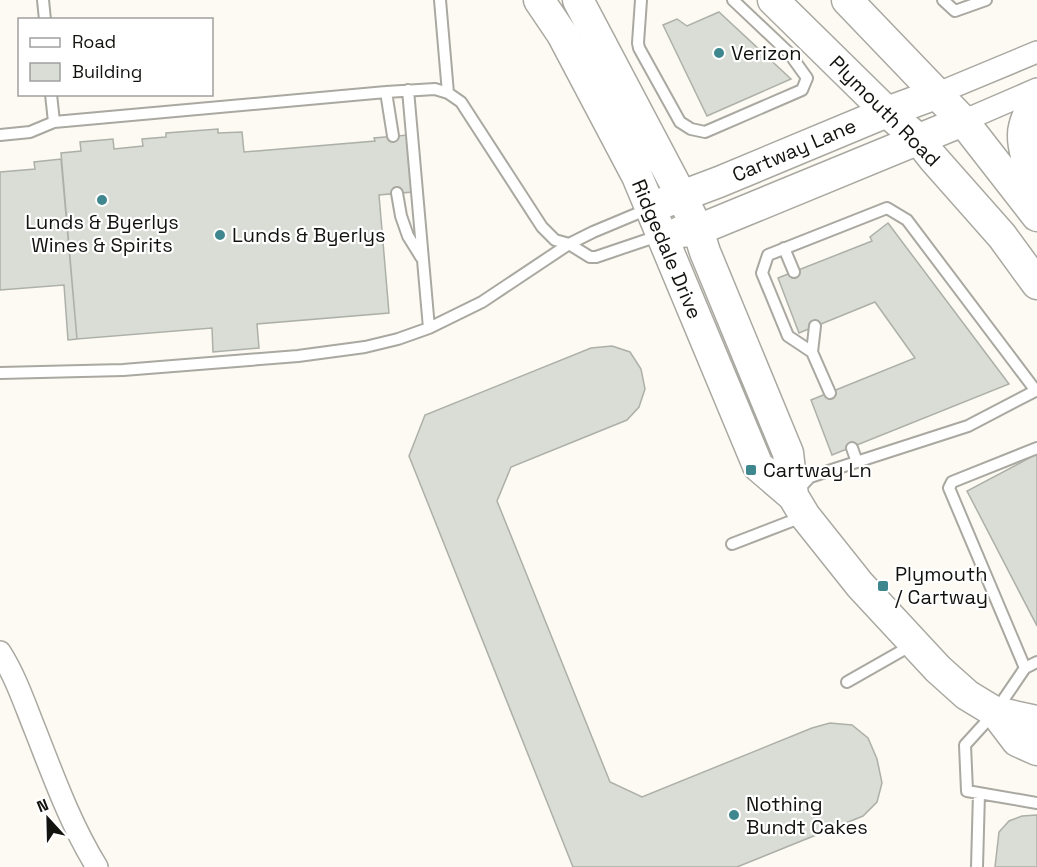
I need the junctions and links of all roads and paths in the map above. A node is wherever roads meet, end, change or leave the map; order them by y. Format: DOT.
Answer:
graph roads {
  1 [pos="43,0"];
  2 [pos="440,0"];
  3 [pos="539,0"];
  4 [pos="578,0"];
  5 [pos="641,0"];
  6 [pos="733,0"];
  7 [pos="773,0"];
  8 [pos="848,0"];
  9 [pos="943,0"];
  10 [pos="986,0"];
  11 [pos="45,18"];
  12 [pos="1037,52"];
  13 [pos="1037,89"];
  14 [pos="408,90"];
  15 [pos="386,92"];
  16 [pos="448,93"];
  17 [pos="936,94"];
  18 [pos="51,96"];
  19 [pos="1037,102"];
  20 [pos="887,112"];
  21 [pos="963,121"];
  22 [pos="54,122"];
  23 [pos="0,135"];
  24 [pos="393,136"];
  25 [pos="918,139"];
  26 [pos="1037,183"];
  27 [pos="397,193"];
  28 [pos="682,197"];
  29 [pos="1037,216"];
  30 [pos="656,221"];
  31 [pos="698,230"];
  32 [pos="569,244"];
  33 [pos="784,248"];
  34 [pos="423,259"];
  35 [pos="794,272"];
  36 [pos="1037,284"];
  37 [pos="815,326"];
  38 [pos="429,328"];
  39 [pos="812,352"];
  40 [pos="0,373"];
  41 [pos="1036,391"];
  42 [pos="830,393"];
  43 [pos="852,447"];
  44 [pos="1037,448"];
  45 [pos="857,462"];
  46 [pos="799,506"];
  47 [pos="732,544"];
  48 [pos="914,644"];
  49 [pos="0,652"];
  50 [pos="1037,662"];
  51 [pos="1025,668"];
  52 [pos="848,682"];
  53 [pos="994,712"];
  54 [pos="1037,721"];
  55 [pos="1037,750"];
  56 [pos="979,793"];
  57 [pos="1037,803"];
  58 [pos="97,867"];
  59 [pos="977,867"];
  1 -- 11 [label="lane"];
  2 -- 16 [label="lane"];
  3 -- 30 [label="street, Ridgedale Drive"];
  4 -- 28 [label="street, Ridgedale Drive"];
  5 -- 6 [label="lane"];
  7 -- 20 [label="street, Plymouth Road"];
  8 -- 17 [label="street"];
  9 -- 10 [label="lane"];
  12 -- 17 [label="street, Cartway Lane"];
  13 -- 21 [label="street, Cartway Lane"];
  14 -- 15 [label="lane"];
  14 -- 16 [label="lane"];
  14 -- 34 [label="lane"];
  15 -- 22 [label="lane"];
  15 -- 24 [label="lane"];
  16 -- 32 [label="lane"];
  17 -- 20 [label="street, Cartway Lane"];
  17 -- 21 [label="street"];
  18 -- 22 [label="lane"];
  19 -- 26 [label="street"];
  20 -- 25 [label="street, Plymouth Road"];
  20 -- 28 [label="street, Cartway Lane"];
  21 -- 25 [label="street, Cartway Lane"];
  21 -- 29 [label="street"];
  22 -- 23 [label="lane"];
  25 -- 31 [label="street, Cartway Lane"];
  25 -- 36 [label="street, Plymouth Road"];
  27 -- 34 [label="lane"];
  28 -- 30 [label="street, Cartway Lane"];
  28 -- 31 [label="street, Ridgedale Drive"];
  30 -- 31 [label="street, Cartway Lane"];
  30 -- 32 [label="lane"];
  30 -- 32 [label="lane"];
  30 -- 46 [label="street, Ridgedale Drive"];
  31 -- 46 [label="street, Ridgedale Drive"];
  32 -- 38 [label="lane"];
  33 -- 35 [label="lane"];
  33 -- 39 [label="lane"];
  33 -- 41 [label="lane"];
  34 -- 38 [label="lane"];
  37 -- 39 [label="lane"];
  38 -- 40 [label="lane"];
  39 -- 42 [label="lane"];
  41 -- 45 [label="lane"];
  43 -- 45 [label="lane"];
  44 -- 51 [label="lane"];
  45 -- 46 [label="lane"];
  46 -- 47 [label="lane"];
  46 -- 48 [label="street, Ridgedale Drive"];
  48 -- 52 [label="lane"];
  48 -- 53 [label="street, Ridgedale Drive"];
  49 -- 58 [label="street"];
  50 -- 51 [label="lane"];
  51 -- 53 [label="lane"];
  53 -- 54 [label="street, Ridgedale Drive"];
  53 -- 55 [label="street, Ridgedale Drive"];
  53 -- 56 [label="lane"];
  56 -- 57 [label="lane"];
  56 -- 59 [label="lane"];
}
